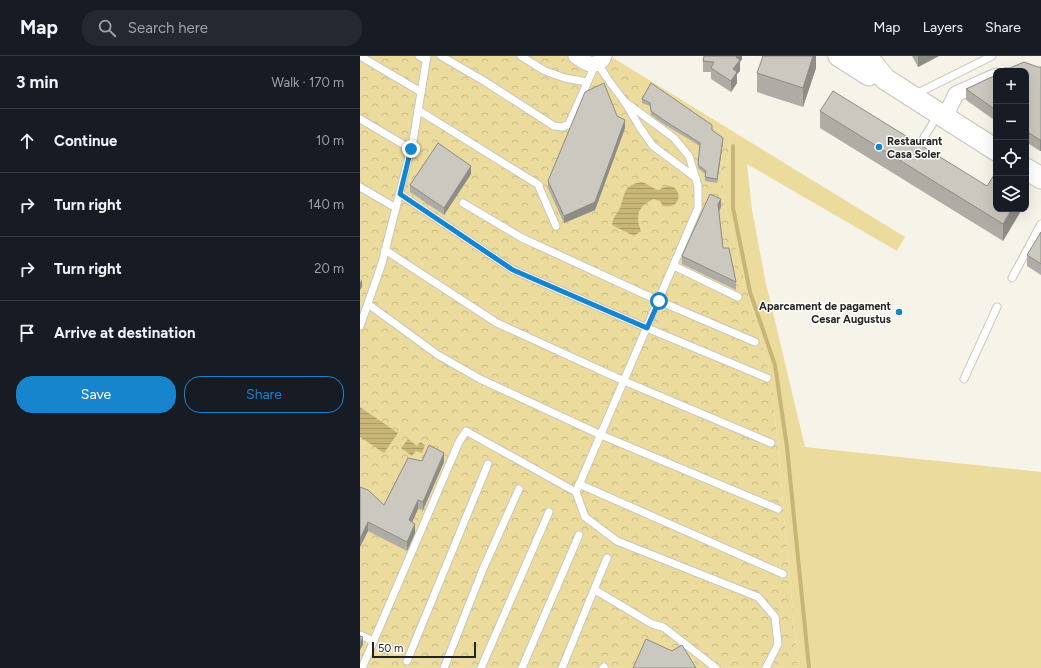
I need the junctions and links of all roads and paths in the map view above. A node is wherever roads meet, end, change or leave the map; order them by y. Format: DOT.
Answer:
graph roads {
  1 [pos="360,56"];
  2 [pos="419,56"];
  3 [pos="441,56"];
  4 [pos="521,56"];
  5 [pos="576,56"];
  6 [pos="839,56"];
  7 [pos="992,56"];
  8 [pos="871,57"];
  9 [pos="426,58"];
  10 [pos="599,62"];
  11 [pos="993,77"];
  12 [pos="886,79"];
  13 [pos="587,82"];
  14 [pos="421,92"];
  15 [pos="912,96"];
  16 [pos="624,100"];
  17 [pos="418,110"];
  18 [pos="942,115"];
  19 [pos="360,119"];
  20 [pos="923,140"];
  21 [pos="993,148"];
  22 [pos="411,149"];
  23 [pos="1029,171"];
  24 [pos="696,178"];
  25 [pos="1041,178"];
  26 [pos="360,187"];
  27 [pos="400,194"];
  28 [pos="463,203"];
  29 [pos="396,208"];
  30 [pos="1041,224"];
  31 [pos="556,226"];
  32 [pos="385,250"];
  33 [pos="674,266"];
  34 [pos="1012,278"];
  35 [pos="738,297"];
  36 [pos="659,301"];
  37 [pos="368,304"];
  38 [pos="996,307"];
  39 [pos="360,326"];
  40 [pos="647,328"];
  41 [pos="755,342"];
  42 [pos="767,378"];
  43 [pos="964,379"];
  44 [pos="624,381"];
  45 [pos="601,435"];
  46 [pos="771,443"];
  47 [pos="488,464"];
  48 [pos="579,484"];
  49 [pos="520,489"];
  50 [pos="576,492"];
  51 [pos="778,509"];
  52 [pos="549,512"];
  53 [pos="579,535"];
  54 [pos="607,558"];
  55 [pos="782,574"];
  56 [pos="595,590"];
  57 [pos="360,635"];
  58 [pos="373,641"];
  59 [pos="407,661"];
  60 [pos="362,668"];
  61 [pos="444,668"];
  62 [pos="481,668"];
  63 [pos="522,668"];
  64 [pos="562,668"];
  65 [pos="716,668"];
  66 [pos="766,668"];
  1 -- 14 [label="lane"];
  2 -- 9 [label="lane"];
  3 -- 13 [label="lane"];
  4 -- 13 [label="lane"];
  5 -- 10 [label="street"];
  6 -- 12 [label="street"];
  7 -- 15 [label="lane"];
  8 -- 12 [label="street"];
  9 -- 14 [label="lane"];
  10 -- 13 [label="lane"];
  10 -- 16 [label="lane"];
  11 -- 18 [label="street"];
  12 -- 15 [label="street"];
  14 -- 17 [label="lane"];
  15 -- 18 [label="street"];
  16 -- 24 [label="lane"];
  16 -- 24 [label="lane"];
  17 -- 22 [label="lane"];
  17 -- 31 [label="lane"];
  18 -- 20 [label="lane"];
  18 -- 21 [label="street"];
  19 -- 22 [label="lane"];
  22 -- 27 [label="lane"];
  23 -- 25 [label="street"];
  24 -- 33 [label="lane"];
  26 -- 29 [label="lane"];
  27 -- 29 [label="lane"];
  27 -- 40 [label="lane"];
  28 -- 36 [label="lane"];
  29 -- 32 [label="lane"];
  30 -- 34 [label="lane"];
  32 -- 37 [label="lane"];
  32 -- 44 [label="lane"];
  33 -- 35 [label="lane"];
  33 -- 36 [label="lane"];
  36 -- 40 [label="lane"];
  36 -- 41 [label="lane"];
  37 -- 39 [label="lane"];
  37 -- 45 [label="lane"];
  38 -- 43 [label="lane"];
  40 -- 42 [label="lane"];
  40 -- 44 [label="lane"];
  44 -- 45 [label="lane"];
  44 -- 46 [label="lane"];
  45 -- 48 [label="lane"];
  45 -- 51 [label="lane"];
  47 -- 59 [label="lane"];
  48 -- 50 [label="lane"];
  48 -- 55 [label="lane"];
  49 -- 61 [label="lane"];
  50 -- 58 [label="lane"];
  50 -- 66 [label="lane"];
  52 -- 62 [label="lane"];
  53 -- 63 [label="lane"];
  54 -- 56 [label="lane"];
  56 -- 64 [label="lane"];
  56 -- 65 [label="lane"];
  57 -- 58 [label="lane"];
  58 -- 60 [label="lane"];
}
